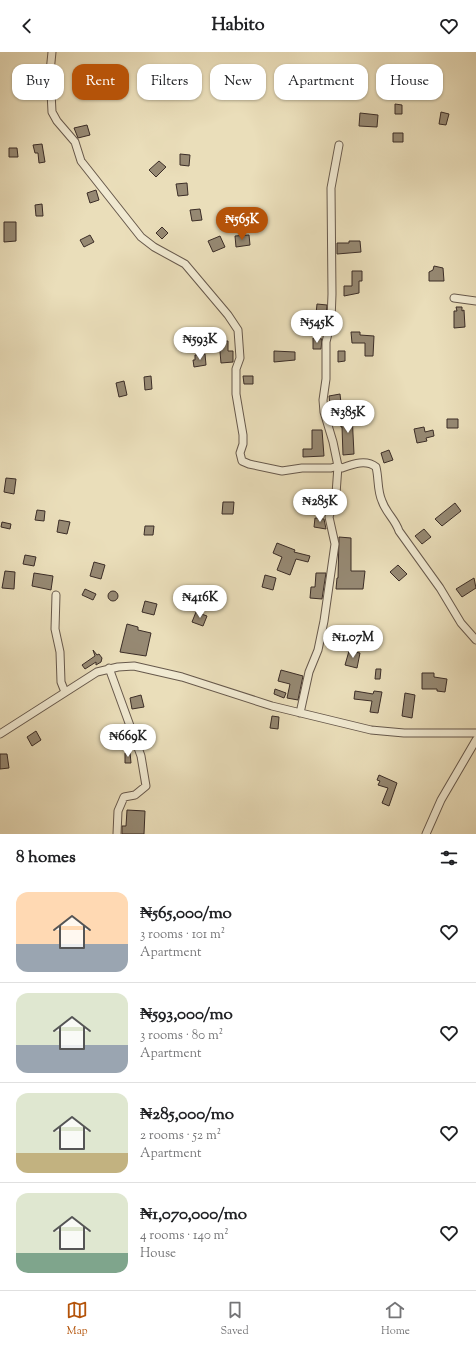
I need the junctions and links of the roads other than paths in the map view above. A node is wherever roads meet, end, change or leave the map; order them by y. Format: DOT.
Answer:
graph roads {
  1 [pos="52,52"];
  2 [pos="339,145"];
  3 [pos="454,298"];
  4 [pos="476,301"];
  5 [pos="338,466"];
  6 [pos="56,595"];
  7 [pos="476,640"];
  8 [pos="109,668"];
  9 [pos="65,692"];
  10 [pos="300,714"];
  11 [pos="476,733"];
  12 [pos="0,734"];
  13 [pos="476,740"];
  14 [pos="117,834"];
  15 [pos="426,834"];
  1 -- 5 [label="street"];
  2 -- 5 [label="street"];
  3 -- 4 [label="street"];
  5 -- 7 [label="street"];
  5 -- 10 [label="street"];
  6 -- 9 [label="street"];
  8 -- 9 [label="street"];
  8 -- 10 [label="street"];
  8 -- 14 [label="street"];
  9 -- 12 [label="street"];
  10 -- 11 [label="street"];
  13 -- 15 [label="street"];
}
